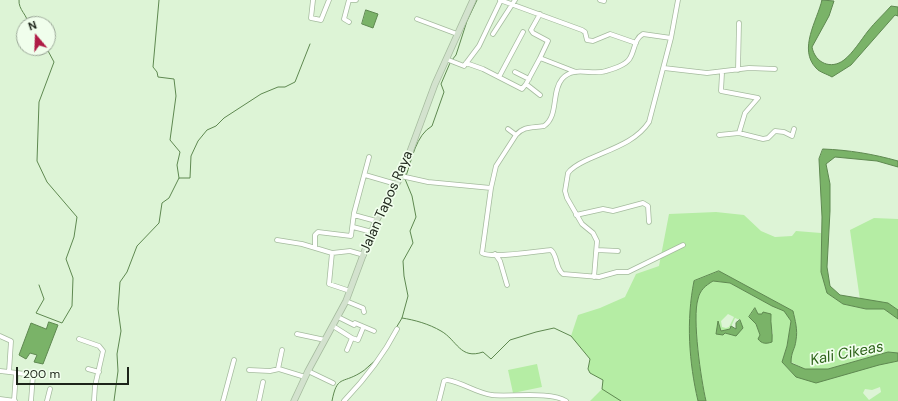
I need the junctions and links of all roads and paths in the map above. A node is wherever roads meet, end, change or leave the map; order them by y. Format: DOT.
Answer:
graph roads {
  1 [pos="313,0"];
  2 [pos="329,0"];
  3 [pos="349,0"];
  4 [pos="352,0"];
  5 [pos="356,0"];
  6 [pos="472,0"];
  7 [pos="500,0"];
  8 [pos="678,0"];
  9 [pos="514,2"];
  10 [pos="540,14"];
  11 [pos="417,19"];
  12 [pos="349,22"];
  13 [pos="740,24"];
  14 [pos="523,32"];
  15 [pos="457,34"];
  16 [pos="493,34"];
  17 [pos="671,38"];
  18 [pos="636,43"];
  19 [pos="540,58"];
  20 [pos="450,60"];
  21 [pos="466,63"];
  22 [pos="664,68"];
  23 [pos="775,69"];
  24 [pos="738,70"];
  25 [pos="515,72"];
  26 [pos="576,72"];
  27 [pos="722,73"];
  28 [pos="499,77"];
  29 [pos="529,79"];
  30 [pos="526,84"];
  31 [pos="540,95"];
  32 [pos="794,128"];
  33 [pos="508,129"];
  34 [pos="739,133"];
  35 [pos="719,135"];
  36 [pos="516,136"];
  37 [pos="369,157"];
  38 [pos="365,175"];
  39 [pos="405,177"];
  40 [pos="396,184"];
  41 [pos="491,188"];
  42 [pos="354,215"];
  43 [pos="576,215"];
  44 [pos="376,220"];
  45 [pos="649,222"];
  46 [pos="353,227"];
  47 [pos="372,232"];
  48 [pos="277,240"];
  49 [pos="683,245"];
  50 [pos="315,248"];
  51 [pos="597,250"];
  52 [pos="618,251"];
  53 [pos="332,253"];
  54 [pos="495,254"];
  55 [pos="364,255"];
  56 [pos="594,277"];
  57 [pos="507,285"];
  58 [pos="350,292"];
  59 [pos="346,301"];
  60 [pos="364,312"];
  61 [pos="338,317"];
  62 [pos="333,326"];
  63 [pos="363,328"];
  64 [pos="397,328"];
  65 [pos="374,331"];
  66 [pos="297,334"];
  67 [pos="0,336"];
  68 [pos="352,338"];
  69 [pos="79,340"];
  70 [pos="325,340"];
  71 [pos="282,350"];
  72 [pos="347,350"];
  73 [pos="234,360"];
  74 [pos="88,369"];
  75 [pos="278,369"];
  76 [pos="249,370"];
  77 [pos="0,371"];
  78 [pos="308,371"];
  79 [pos="9,372"];
  80 [pos="99,372"];
  81 [pos="16,373"];
  82 [pos="305,377"];
  83 [pos="263,382"];
  84 [pos="333,383"];
  85 [pos="50,389"];
  86 [pos="0,399"];
  87 [pos="15,401"];
  88 [pos="31,401"];
  89 [pos="47,401"];
  90 [pos="94,401"];
  91 [pos="223,401"];
  92 [pos="259,401"];
  93 [pos="294,401"];
  94 [pos="344,401"];
  95 [pos="439,401"];
  96 [pos="566,401"];
  1 -- 2 [label="street"];
  3 -- 12 [label="street"];
  4 -- 5 [label="street"];
  6 -- 15 [label="main road, Jalan Tapos Raya"];
  7 -- 9 [label="street"];
  7 -- 21 [label="street"];
  8 -- 17 [label="street"];
  9 -- 10 [label="street"];
  9 -- 16 [label="street"];
  10 -- 18 [label="street"];
  10 -- 19 [label="street"];
  11 -- 15 [label="street"];
  13 -- 24 [label="street"];
  14 -- 28 [label="street"];
  15 -- 20 [label="main road, Jalan Tapos Raya"];
  17 -- 18 [label="street"];
  17 -- 22 [label="street"];
  18 -- 26 [label="street"];
  19 -- 26 [label="street"];
  19 -- 29 [label="street"];
  20 -- 21 [label="street"];
  20 -- 39 [label="main road, Jalan Tapos Raya"];
  21 -- 28 [label="street"];
  22 -- 27 [label="street"];
  22 -- 43 [label="street"];
  23 -- 24 [label="street"];
  24 -- 27 [label="street"];
  25 -- 29 [label="street"];
  26 -- 36 [label="street"];
  27 -- 34 [label="street"];
  28 -- 30 [label="street"];
  29 -- 30 [label="street"];
  30 -- 31 [label="street"];
  32 -- 34 [label="street"];
  33 -- 36 [label="street"];
  34 -- 35 [label="street"];
  36 -- 41 [label="street"];
  37 -- 38 [label="street"];
  38 -- 40 [label="street"];
  38 -- 42 [label="street"];
  39 -- 40 [label="main road, Jalan Tapos Raya"];
  39 -- 41 [label="street"];
  40 -- 44 [label="main road, Jalan Tapos Raya"];
  41 -- 54 [label="street"];
  42 -- 44 [label="street"];
  42 -- 46 [label="street"];
  43 -- 45 [label="street"];
  43 -- 51 [label="street"];
  44 -- 47 [label="main road, Jalan Tapos Raya"];
  46 -- 47 [label="street"];
  46 -- 50 [label="street"];
  47 -- 55 [label="main road, Jalan Tapos Raya"];
  48 -- 50 [label="street"];
  49 -- 56 [label="street"];
  50 -- 53 [label="street"];
  51 -- 52 [label="street"];
  51 -- 56 [label="street"];
  53 -- 55 [label="street"];
  53 -- 58 [label="street"];
  54 -- 56 [label="street"];
  54 -- 57 [label="street"];
  55 -- 58 [label="main road, Jalan Tapos Raya"];
  58 -- 59 [label="main road, Jalan Tapos Raya"];
  59 -- 60 [label="street"];
  59 -- 61 [label="main road, Jalan Tapos Raya"];
  61 -- 62 [label="main road, Jalan Tapos Raya"];
  61 -- 63 [label="street"];
  62 -- 68 [label="street"];
  62 -- 70 [label="main road, Jalan Tapos Raya"];
  63 -- 65 [label="street"];
  63 -- 68 [label="street"];
  64 -- 94 [label="street"];
  66 -- 70 [label="street"];
  67 -- 79 [label="street"];
  68 -- 72 [label="street"];
  69 -- 80 [label="street"];
  70 -- 78 [label="main road, Jalan Tapos Raya"];
  71 -- 75 [label="street"];
  73 -- 91 [label="street"];
  74 -- 80 [label="street"];
  75 -- 76 [label="street"];
  75 -- 82 [label="street"];
  77 -- 79 [label="street"];
  78 -- 82 [label="main road, Jalan Tapos Raya"];
  78 -- 84 [label="street"];
  79 -- 81 [label="street"];
  80 -- 90 [label="street"];
  81 -- 87 [label="street"];
  81 -- 88 [label="street"];
  82 -- 93 [label="main road, Jalan Tapos Raya"];
  83 -- 92 [label="street"];
  85 -- 89 [label="street"];
  86 -- 87 [label="street"];
  95 -- 96 [label="street"];
}
